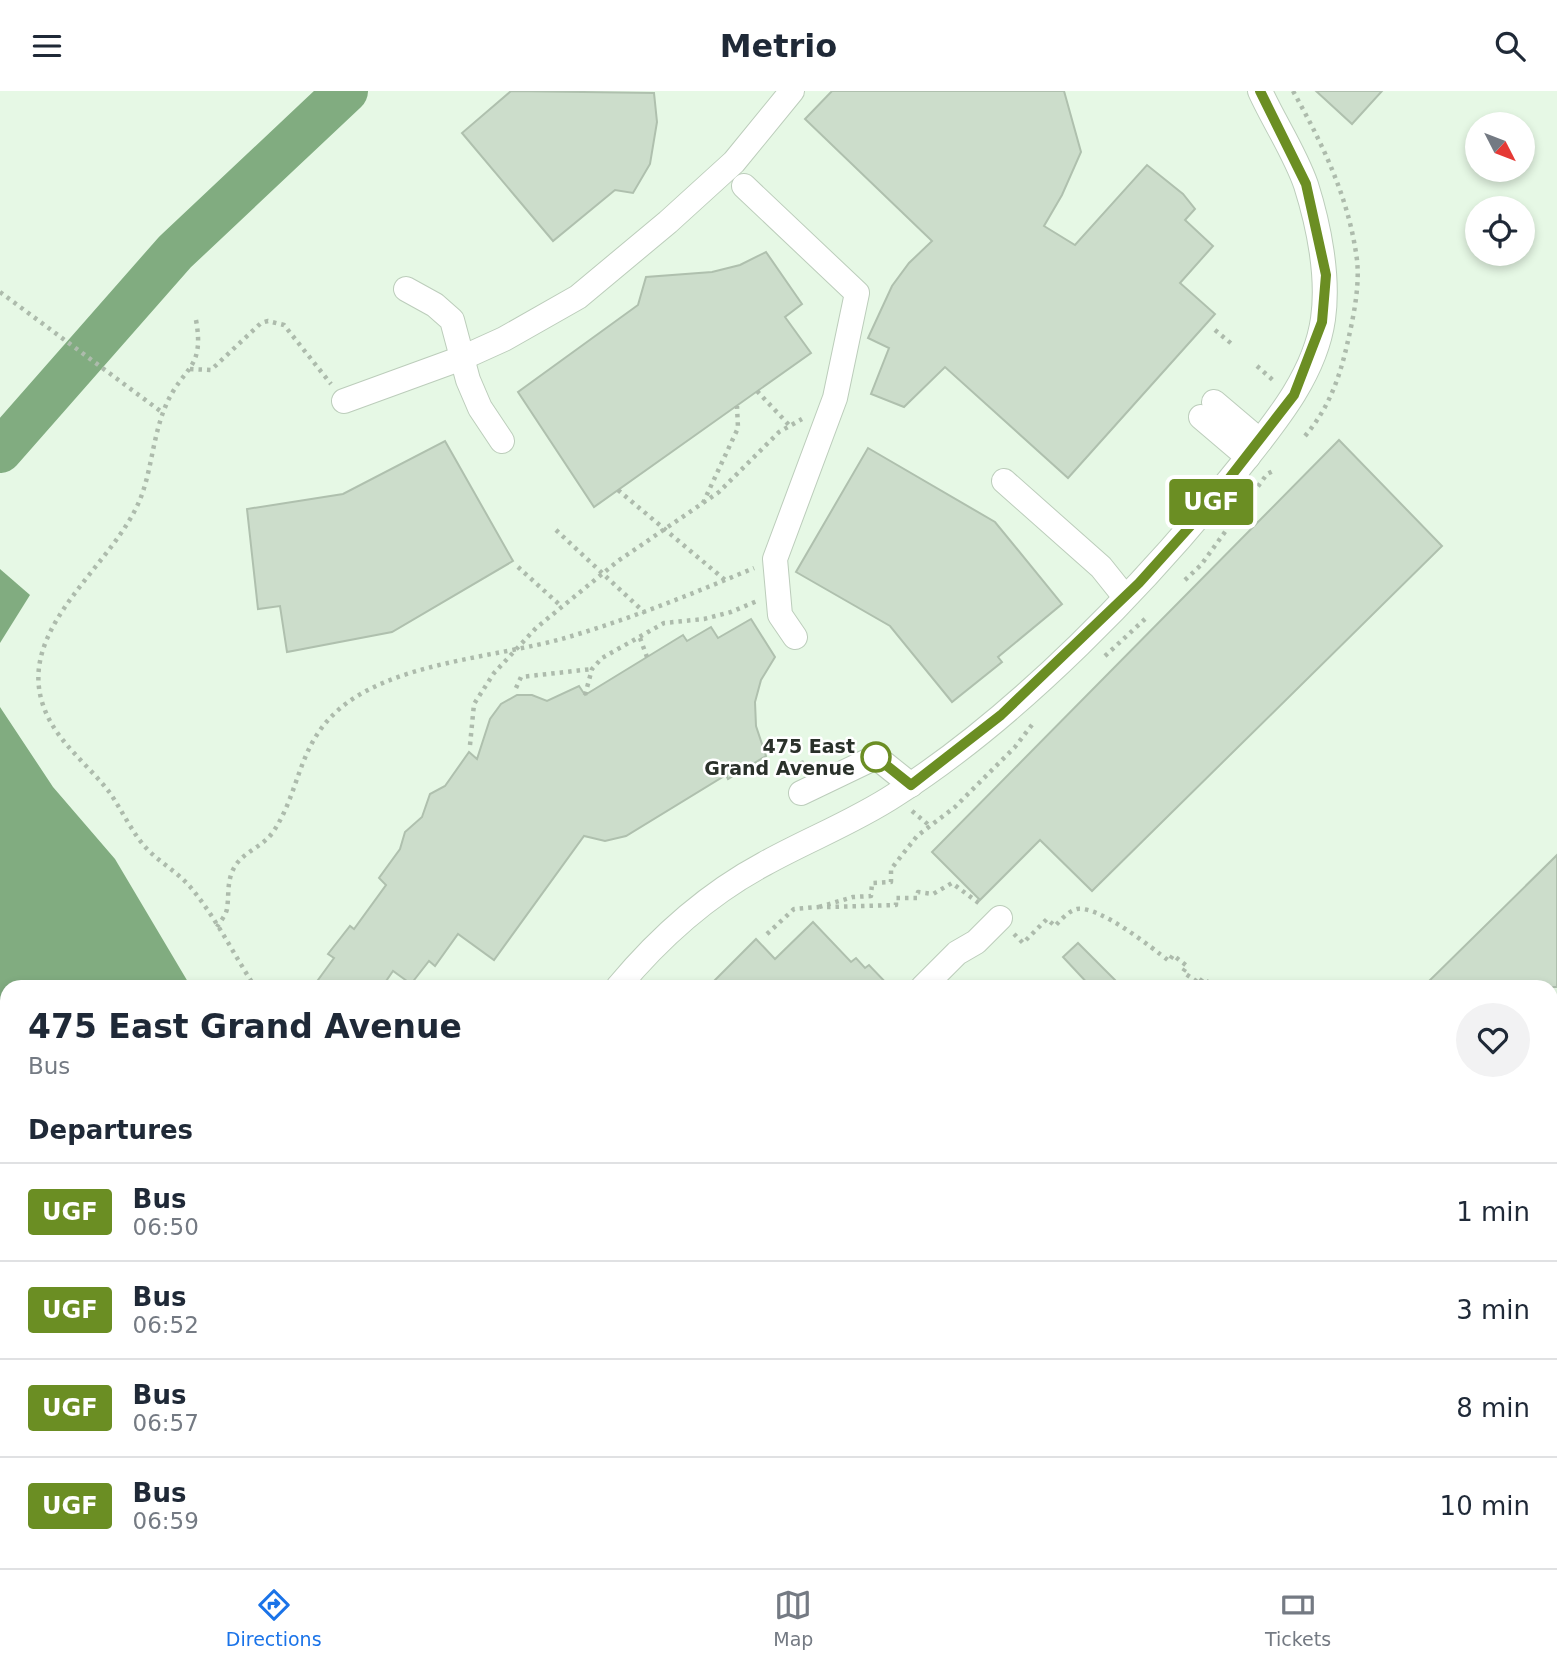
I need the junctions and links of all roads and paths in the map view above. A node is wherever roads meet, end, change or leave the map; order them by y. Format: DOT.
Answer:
graph roads {
  1 [pos="792,91"];
  2 [pos="1260,91"];
  3 [pos="744,185"];
  4 [pos="407,289"];
  5 [pos="0,292"];
  6 [pos="196,320"];
  7 [pos="1215,330"];
  8 [pos="1233,345"];
  9 [pos="462,358"];
  10 [pos="1257,366"];
  11 [pos="190,369"];
  12 [pos="1279,385"];
  13 [pos="757,391"];
  14 [pos="344,401"];
  15 [pos="737,406"];
  16 [pos="1207,409"];
  17 [pos="809,413"];
  18 [pos="163,414"];
  19 [pos="790,426"];
  20 [pos="502,441"];
  21 [pos="1254,449"];
  22 [pos="1275,470"];
  23 [pos="1004,481"];
  24 [pos="618,490"];
  25 [pos="702,504"];
  26 [pos="556,530"];
  27 [pos="775,559"];
  28 [pos="518,567"];
  29 [pos="725,580"];
  30 [pos="1185,580"];
  31 [pos="1125,597"];
  32 [pos="778,602"];
  33 [pos="561,606"];
  34 [pos="645,613"];
  35 [pos="640,638"];
  36 [pos="795,638"];
  37 [pos="647,657"];
  38 [pos="592,669"];
  39 [pos="516,688"];
  40 [pos="585,695"];
  41 [pos="470,745"];
  42 [pos="1015,747"];
  43 [pos="801,793"];
  44 [pos="907,794"];
  45 [pos="930,826"];
  46 [pos="972,900"];
  47 [pos="819,907"];
  48 [pos="1000,918"];
  49 [pos="217,927"];
  50 [pos="767,934"];
  51 [pos="1020,940"];
  52 [pos="251,980"];
  53 [pos="625,980"];
  54 [pos="930,980"];
  55 [pos="1194,980"];
  1 -- 9 [label="street"];
  2 -- 21 [label="street"];
  3 -- 27 [label="street"];
  4 -- 9 [label="street"];
  5 -- 18 [label="path"];
  6 -- 11 [label="path"];
  7 -- 8 [label="path"];
  9 -- 14 [label="street"];
  9 -- 20 [label="street"];
  10 -- 12 [label="path"];
  11 -- 14 [label="path"];
  11 -- 18 [label="path"];
  13 -- 19 [label="path"];
  15 -- 25 [label="path"];
  16 -- 21 [label="street"];
  17 -- 19 [label="path"];
  18 -- 49 [label="path"];
  19 -- 25 [label="path"];
  21 -- 31 [label="street"];
  22 -- 30 [label="path"];
  23 -- 31 [label="street"];
  24 -- 29 [label="path"];
  25 -- 33 [label="path"];
  26 -- 34 [label="path"];
  27 -- 29 [label="path"];
  27 -- 32 [label="street"];
  28 -- 33 [label="path"];
  29 -- 34 [label="path"];
  31 -- 44 [label="street"];
  32 -- 35 [label="path"];
  32 -- 36 [label="street"];
  33 -- 41 [label="path"];
  34 -- 49 [label="path"];
  35 -- 37 [label="path"];
  35 -- 38 [label="path"];
  38 -- 39 [label="path"];
  38 -- 40 [label="path"];
  42 -- 45 [label="path"];
  43 -- 44 [label="street"];
  44 -- 45 [label="path"];
  44 -- 53 [label="street"];
  45 -- 47 [label="path"];
  46 -- 47 [label="path"];
  47 -- 50 [label="path"];
  48 -- 54 [label="street"];
  49 -- 52 [label="path"];
  51 -- 55 [label="path"];
}
